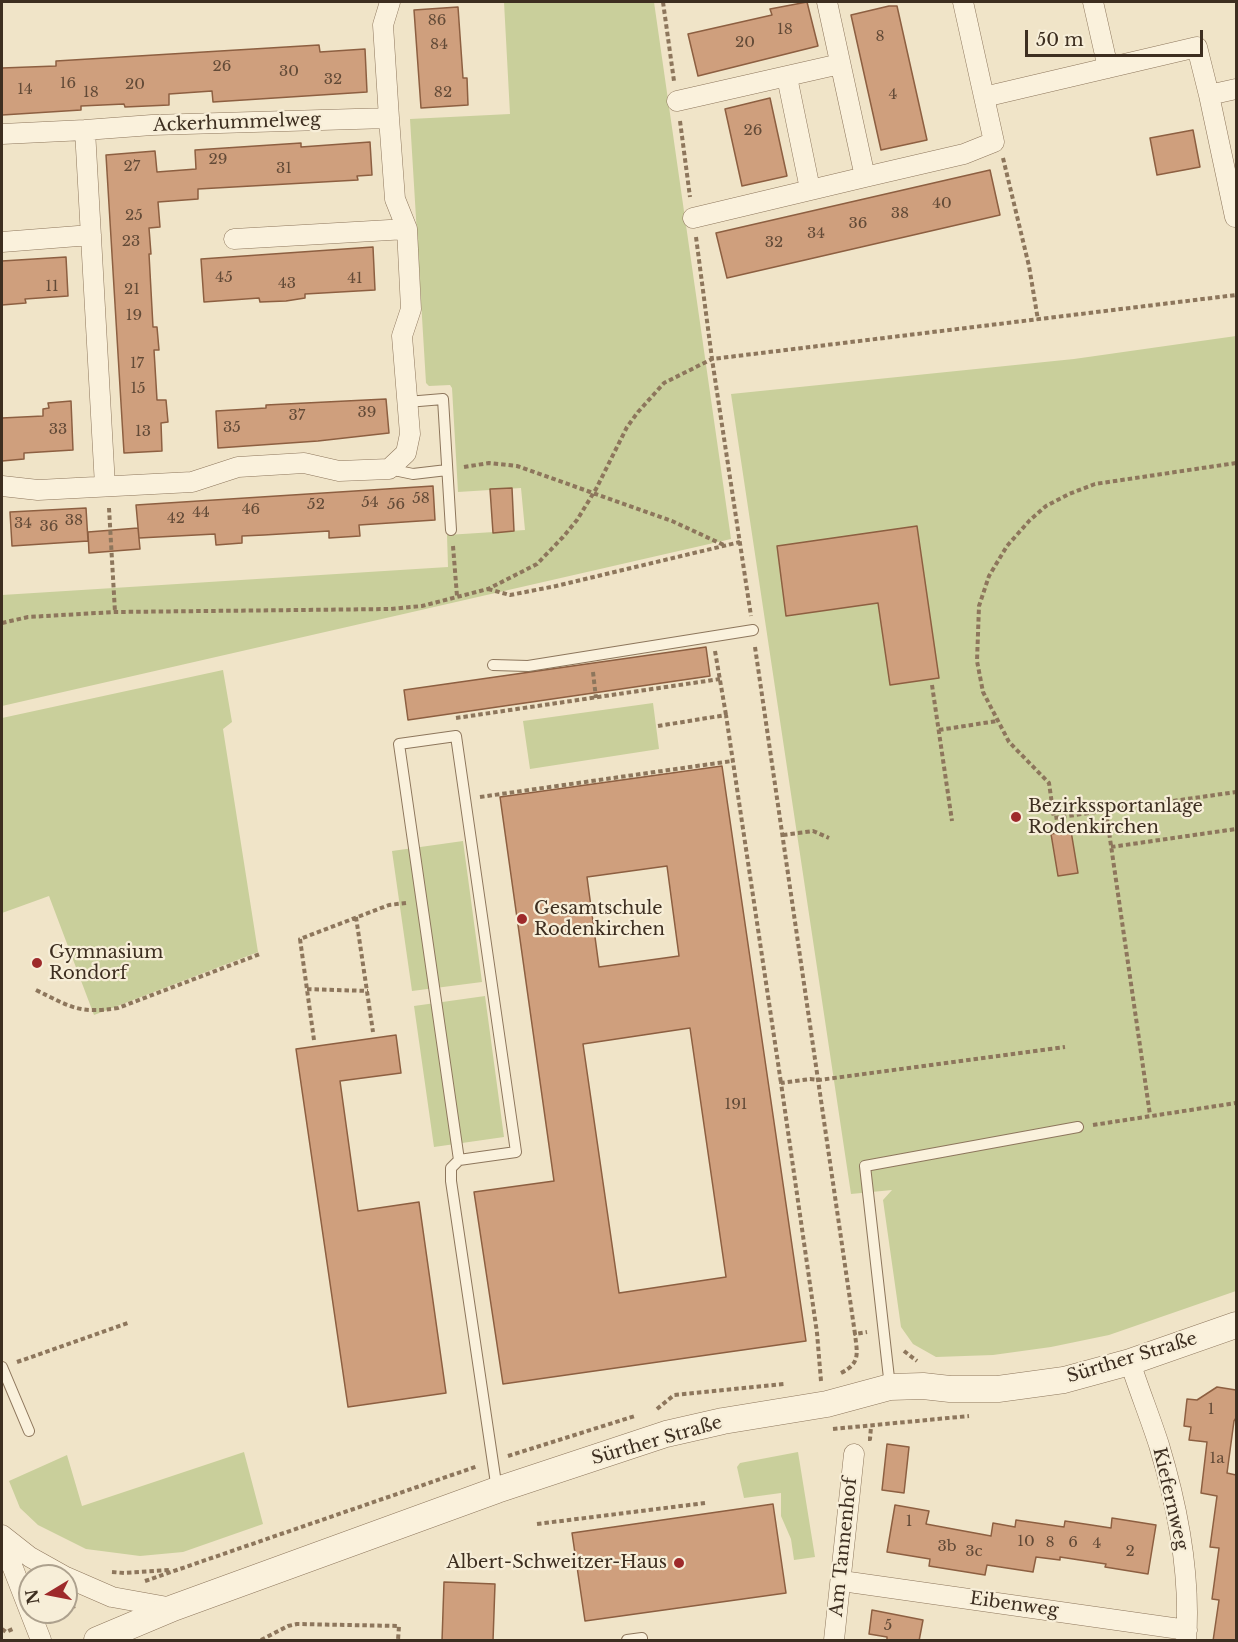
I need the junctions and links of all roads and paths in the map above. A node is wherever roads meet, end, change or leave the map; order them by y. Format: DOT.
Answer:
graph roads {
  1 [pos="390,2"];
  2 [pos="663,2"];
  3 [pos="827,2"];
  4 [pos="963,2"];
  5 [pos="1093,2"];
  6 [pos="840,64"];
  7 [pos="1108,68"];
  8 [pos="787,77"];
  9 [pos="1236,89"];
  10 [pos="1209,95"];
  11 [pos="984,97"];
  12 [pos="677,101"];
  13 [pos="388,118"];
  14 [pos="85,130"];
  15 [pos="2,134"];
  16 [pos="994,142"];
  17 [pos="865,177"];
  18 [pos="810,189"];
  19 [pos="1235,217"];
  20 [pos="693,218"];
  21 [pos="406,229"];
  22 [pos="91,235"];
  23 [pos="234,239"];
  24 [pos="2,242"];
  25 [pos="1236,296"];
  26 [pos="1038,320"];
  27 [pos="712,358"];
  28 [pos="407,402"];
  29 [pos="1236,463"];
  30 [pos="389,469"];
  31 [pos="447,470"];
  32 [pos="2,486"];
  33 [pos="107,486"];
  34 [pos="594,492"];
  35 [pos="452,530"];
  36 [pos="740,542"];
  37 [pos="726,546"];
  38 [pos="488,589"];
  39 [pos="457,596"];
  40 [pos="115,612"];
  41 [pos="2,622"];
  42 [pos="753,630"];
  43 [pos="713,637"];
  44 [pos="590,656"];
  45 [pos="493,665"];
  46 [pos="720,679"];
  47 [pos="932,685"];
  48 [pos="597,698"];
  49 [pos="726,715"];
  50 [pos="996,721"];
  51 [pos="658,726"];
  52 [pos="939,730"];
  53 [pos="456,736"];
  54 [pos="732,761"];
  55 [pos="464,791"];
  56 [pos="1236,792"];
  57 [pos="1106,811"];
  58 [pos="952,821"];
  59 [pos="1236,829"];
  60 [pos="783,836"];
  61 [pos="829,838"];
  62 [pos="1111,847"];
  63 [pos="422,900"];
  64 [pos="357,918"];
  65 [pos="260,954"];
  66 [pos="307,989"];
  67 [pos="36,990"];
  68 [pos="368,991"];
  69 [pos="374,1032"];
  70 [pos="314,1040"];
  71 [pos="1065,1047"];
  72 [pos="819,1080"];
  73 [pos="781,1083"];
  74 [pos="1236,1103"];
  75 [pos="1150,1115"];
  76 [pos="1078,1127"];
  77 [pos="459,1160"];
  78 [pos="128,1323"];
  79 [pos="1236,1325"];
  80 [pos="884,1329"];
  81 [pos="855,1334"];
  82 [pos="1130,1362"];
  83 [pos="927,1364"];
  84 [pos="7,1365"];
  85 [pos="837,1376"];
  86 [pos="829,1378"];
  87 [pos="821,1380"];
  88 [pos="809,1381"];
  89 [pos="787,1384"];
  90 [pos="890,1387"];
  91 [pos="649,1412"];
  92 [pos="638,1415"];
  93 [pos="29,1431"];
  94 [pos="854,1454"];
  95 [pos="493,1460"];
  96 [pos="497,1491"];
  97 [pos="705,1503"];
  98 [pos="537,1524"];
  99 [pos="2,1535"];
  100 [pos="2,1540"];
  101 [pos="42,1564"];
  102 [pos="177,1570"];
  103 [pos="842,1581"];
  104 [pos="78,1583"];
  105 [pos="173,1608"];
  106 [pos="1186,1635"];
  107 [pos="41,1641"];
  108 [pos="97,1641"];
  109 [pos="261,1641"];
  110 [pos="398,1641"];
  111 [pos="627,1641"];
  112 [pos="642,1641"];
  113 [pos="834,1641"];
  1 -- 13 [label="street"];
  2 -- 12 [label="path"];
  3 -- 6 [label="street"];
  4 -- 11 [label="street"];
  5 -- 7 [label="street"];
  6 -- 8 [label="street"];
  6 -- 17 [label="street"];
  7 -- 10 [label="street"];
  7 -- 11 [label="street"];
  8 -- 12 [label="street"];
  8 -- 18 [label="street"];
  9 -- 10 [label="street"];
  10 -- 19 [label="street"];
  11 -- 16 [label="street"];
  12 -- 20 [label="path"];
  13 -- 14 [label="street, Ackerhummelweg"];
  13 -- 21 [label="street"];
  14 -- 15 [label="street, Ackerhummelweg"];
  14 -- 22 [label="street"];
  16 -- 17 [label="street"];
  16 -- 26 [label="path"];
  17 -- 18 [label="street"];
  18 -- 20 [label="street"];
  20 -- 27 [label="path"];
  21 -- 23 [label="street"];
  21 -- 28 [label="street"];
  22 -- 24 [label="street"];
  22 -- 33 [label="street"];
  25 -- 26 [label="path"];
  26 -- 27 [label="path"];
  27 -- 34 [label="path"];
  27 -- 36 [label="path"];
  28 -- 30 [label="street"];
  28 -- 31 [label="lane"];
  29 -- 50 [label="path"];
  30 -- 31 [label="lane"];
  30 -- 33 [label="street"];
  31 -- 34 [label="path"];
  31 -- 35 [label="lane"];
  32 -- 33 [label="street"];
  33 -- 40 [label="path"];
  34 -- 37 [label="path"];
  34 -- 38 [label="path"];
  35 -- 39 [label="path"];
  36 -- 37 [label="path"];
  36 -- 42 [label="path"];
  37 -- 38 [label="path"];
  38 -- 39 [label="path"];
  39 -- 40 [label="path"];
  40 -- 41 [label="path"];
  42 -- 43 [label="lane"];
  42 -- 60 [label="path"];
  43 -- 44 [label="lane"];
  43 -- 46 [label="path"];
  44 -- 45 [label="lane"];
  44 -- 48 [label="path"];
  46 -- 48 [label="path"];
  46 -- 49 [label="path"];
  47 -- 52 [label="path"];
  48 -- 53 [label="path"];
  49 -- 51 [label="path"];
  49 -- 54 [label="path"];
  50 -- 52 [label="path"];
  50 -- 57 [label="path"];
  52 -- 58 [label="path"];
  53 -- 55 [label="lane"];
  53 -- 63 [label="lane"];
  54 -- 55 [label="path"];
  54 -- 73 [label="path"];
  55 -- 77 [label="lane"];
  56 -- 57 [label="path"];
  57 -- 62 [label="path"];
  59 -- 62 [label="path"];
  60 -- 61 [label="path"];
  60 -- 72 [label="path"];
  62 -- 75 [label="path"];
  63 -- 64 [label="path"];
  63 -- 77 [label="lane"];
  64 -- 66 [label="path"];
  64 -- 68 [label="path"];
  65 -- 67 [label="path"];
  66 -- 68 [label="path"];
  66 -- 70 [label="path"];
  68 -- 69 [label="path"];
  71 -- 72 [label="path"];
  72 -- 73 [label="path"];
  72 -- 81 [label="path"];
  73 -- 87 [label="path"];
  74 -- 75 [label="path"];
  75 -- 76 [label="path"];
  76 -- 80 [label="lane"];
  77 -- 95 [label="lane"];
  78 -- 84 [label="path"];
  79 -- 82 [label="street, Sürther Straße"];
  80 -- 81 [label="path"];
  80 -- 83 [label="path"];
  80 -- 90 [label="lane"];
  81 -- 85 [label="path"];
  82 -- 90 [label="street, Sürther Straße"];
  82 -- 106 [label="street, Kiefernweg"];
  84 -- 93 [label="lane"];
  86 -- 87 [label="path"];
  87 -- 88 [label="path"];
  89 -- 91 [label="path"];
  90 -- 96 [label="street, Sürther Straße"];
  92 -- 95 [label="path"];
  94 -- 103 [label="street, Am Tannenhof"];
  95 -- 96 [label="lane"];
  95 -- 102 [label="path"];
  96 -- 105 [label="street, Sürther Straße"];
  97 -- 98 [label="path"];
  99 -- 101 [label="street"];
  100 -- 107 [label="street"];
  103 -- 106 [label="street, Eibenweg"];
  103 -- 113 [label="street, Am Tannenhof"];
  104 -- 105 [label="street"];
  105 -- 108 [label="street, Sürther Straße"];
  109 -- 110 [label="path"];
  111 -- 112 [label="lane"];
}
